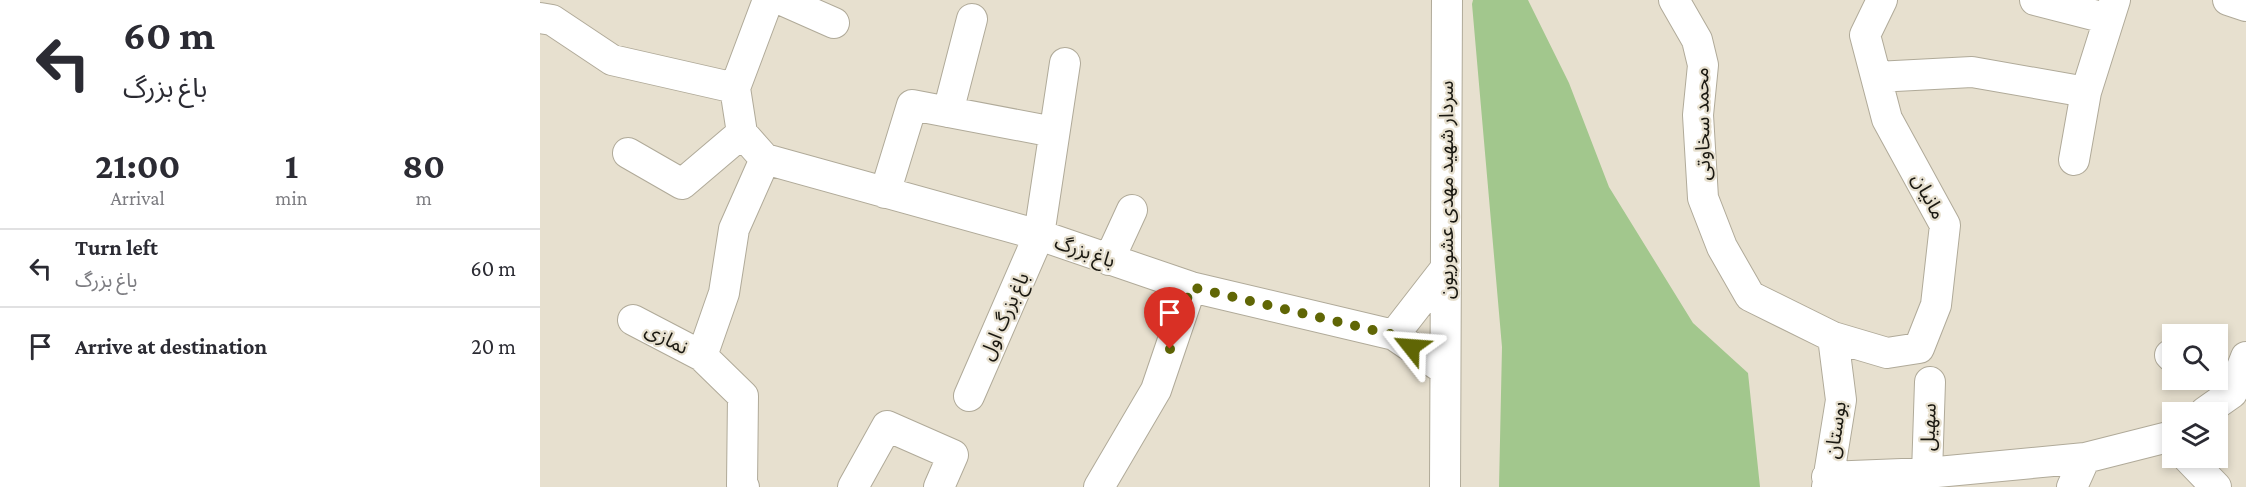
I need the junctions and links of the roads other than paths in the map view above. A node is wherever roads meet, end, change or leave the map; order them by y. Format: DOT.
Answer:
graph roads {
  1 [pos="768,0"];
  2 [pos="782,0"];
  3 [pos="1447,0"];
  4 [pos="1674,0"];
  5 [pos="1882,0"];
  6 [pos="2035,0"];
  7 [pos="2228,0"];
  8 [pos="2246,6"];
  9 [pos="2112,10"];
  10 [pos="540,18"];
  11 [pos="972,19"];
  12 [pos="834,23"];
  13 [pos="1065,63"];
  14 [pos="1876,77"];
  15 [pos="735,88"];
  16 [pos="2085,92"];
  17 [pos="948,112"];
  18 [pos="1054,132"];
  19 [pos="742,133"];
  20 [pos="628,153"];
  21 [pos="765,159"];
  22 [pos="2074,160"];
  23 [pos="885,193"];
  24 [pos="1132,210"];
  25 [pos="1039,235"];
  26 [pos="1109,260"];
  27 [pos="1446,268"];
  28 [pos="1191,287"];
  29 [pos="633,320"];
  30 [pos="1394,335"];
  31 [pos="1833,337"];
  32 [pos="702,356"];
  33 [pos="2246,357"];
  34 [pos="1445,370"];
  35 [pos="1930,382"];
  36 [pos="2229,391"];
  37 [pos="969,396"];
  38 [pos="2216,402"];
  39 [pos="2085,458"];
  40 [pos="2162,459"];
  41 [pos="1926,473"];
  42 [pos="1827,482"];
  43 [pos="744,487"];
  44 [pos="853,487"];
  45 [pos="939,487"];
  46 [pos="1099,487"];
  47 [pos="1445,487"];
  48 [pos="2072,487"];
  1 -- 15 [label="street"];
  2 -- 12 [label="street"];
  3 -- 27 [label="street, سردار شهید مهدی عشوریون"];
  4 -- 31 [label="street, محمد سخاوتی"];
  5 -- 14 [label="street, مانیان"];
  6 -- 9 [label="street"];
  7 -- 8 [label="street"];
  9 -- 16 [label="street"];
  10 -- 15 [label="street"];
  11 -- 17 [label="street"];
  13 -- 18 [label="street, باغ بزرگ اول"];
  14 -- 16 [label="street"];
  14 -- 31 [label="street, مانیان"];
  15 -- 19 [label="street"];
  16 -- 22 [label="street"];
  17 -- 18 [label="street"];
  17 -- 23 [label="street"];
  18 -- 25 [label="street, باغ بزرگ اول"];
  19 -- 20 [label="street"];
  19 -- 21 [label="street"];
  21 -- 23 [label="street, باغ بزرگ"];
  21 -- 32 [label="street"];
  23 -- 25 [label="street, باغ بزرگ"];
  24 -- 26 [label="street"];
  25 -- 26 [label="street, باغ بزرگ"];
  25 -- 37 [label="street, باغ بزرگ اول"];
  26 -- 28 [label="street, باغ بزرگ"];
  27 -- 30 [label="street"];
  27 -- 34 [label="street, سردار شهید مهدی عشوریون"];
  28 -- 30 [label="street, باغ بزرگ"];
  28 -- 46 [label="street"];
  29 -- 32 [label="street, نمازی"];
  30 -- 34 [label="street"];
  31 -- 42 [label="street, بوستان"];
  32 -- 43 [label="street, نمازی"];
  33 -- 36 [label="street"];
  34 -- 47 [label="street, سردار شهید مهدی عشوریون"];
  35 -- 41 [label="street, سهیل"];
  36 -- 38 [label="street"];
  39 -- 40 [label="street"];
  39 -- 41 [label="street"];
  39 -- 48 [label="street"];
  41 -- 42 [label="street"];
  44 -- 45 [label="street"];
}
